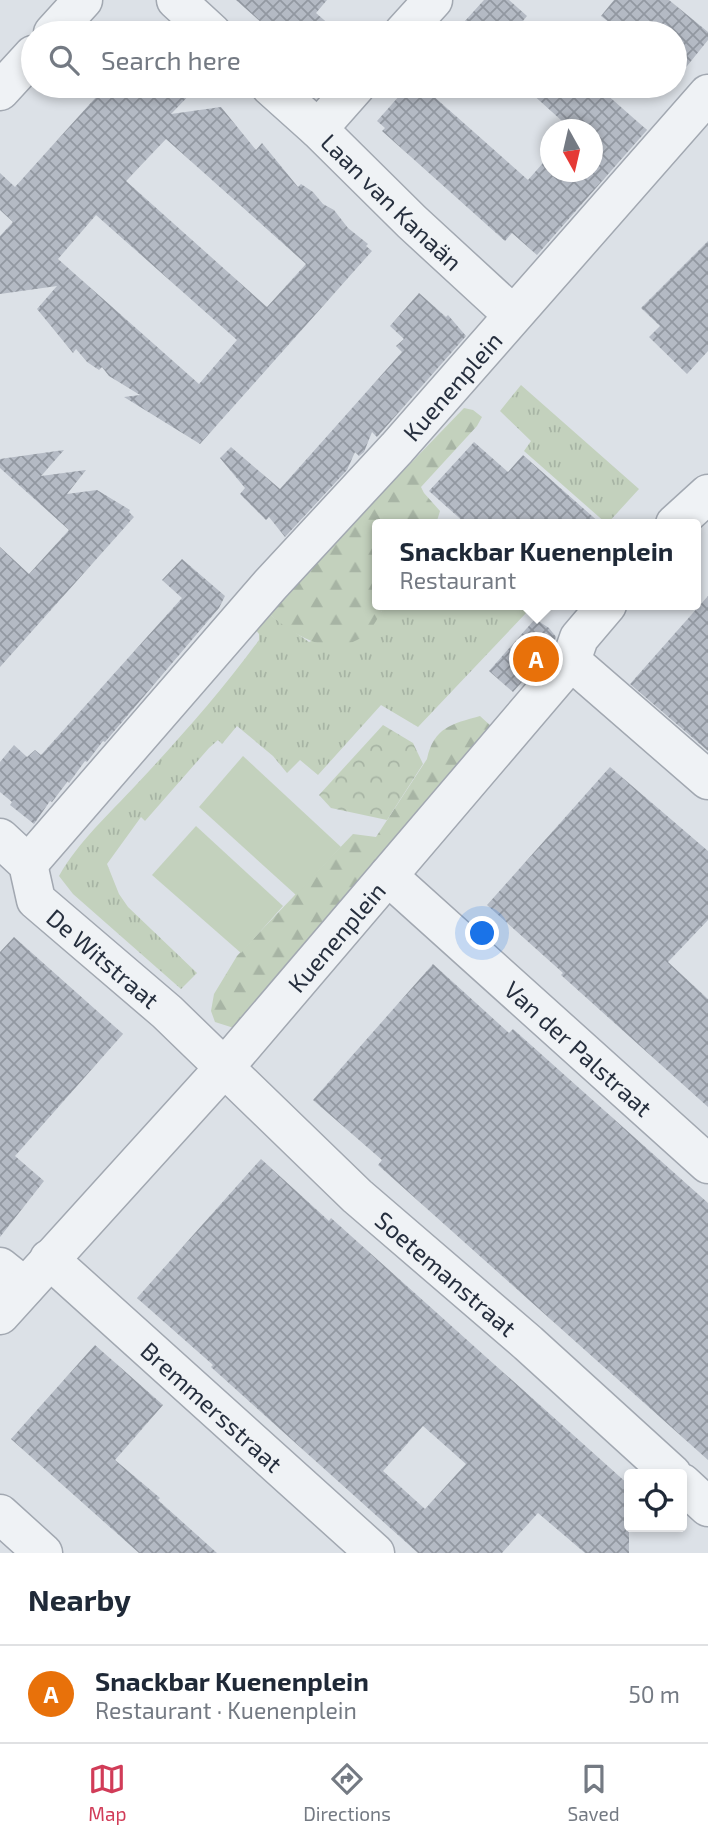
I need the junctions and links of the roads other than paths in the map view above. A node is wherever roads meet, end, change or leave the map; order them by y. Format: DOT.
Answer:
graph roads {
  1 [pos="83,0"];
  2 [pos="176,0"];
  3 [pos="433,0"];
  4 [pos="64,21"];
  5 [pos="199,21"];
  6 [pos="414,21"];
  7 [pos="21,68"];
  8 [pos="0,91"];
  9 [pos="708,94"];
  10 [pos="284,98"];
  11 [pos="345,98"];
  12 [pos="318,128"];
  13 [pos="513,315"];
  14 [pos="708,494"];
  15 [pos="680,519"];
  16 [pos="603,610"];
  17 [pos="571,661"];
  18 [pos="708,780"];
  19 [pos="0,838"];
  20 [pos="28,864"];
  21 [pos="388,876"];
  22 [pos="223,1069"];
  23 [pos="708,1164"];
  24 [pos="25,1271"];
  25 [pos="0,1315"];
  26 [pos="667,1469"];
  27 [pos="687,1488"];
  28 [pos="708,1507"];
  29 [pos="0,1514"];
  30 [pos="43,1553"];
  31 [pos="376,1553"];
  1 -- 4 [label="street"];
  2 -- 5 [label="street"];
  3 -- 6 [label="street"];
  7 -- 8 [label="street"];
  9 -- 13 [label="street, Kuenenplein"];
  10 -- 12 [label="street, Laan van Kanaän"];
  11 -- 12 [label="street"];
  12 -- 13 [label="street, Laan van Kanaän"];
  13 -- 20 [label="street, Kuenenplein"];
  14 -- 15 [label="street"];
  16 -- 17 [label="street, Kuenenplein"];
  17 -- 18 [label="street"];
  17 -- 21 [label="street, Kuenenplein"];
  19 -- 20 [label="street"];
  20 -- 22 [label="street, De Witstraat"];
  21 -- 22 [label="street, Kuenenplein"];
  21 -- 23 [label="street, Van der Palstraat"];
  22 -- 24 [label="street, Kuenenplein"];
  22 -- 26 [label="street, Soetemanstraat"];
  24 -- 25 [label="street, Kuenenplein"];
  24 -- 31 [label="street, Bremmersstraat"];
  27 -- 28 [label="street"];
  29 -- 30 [label="street"];
}
